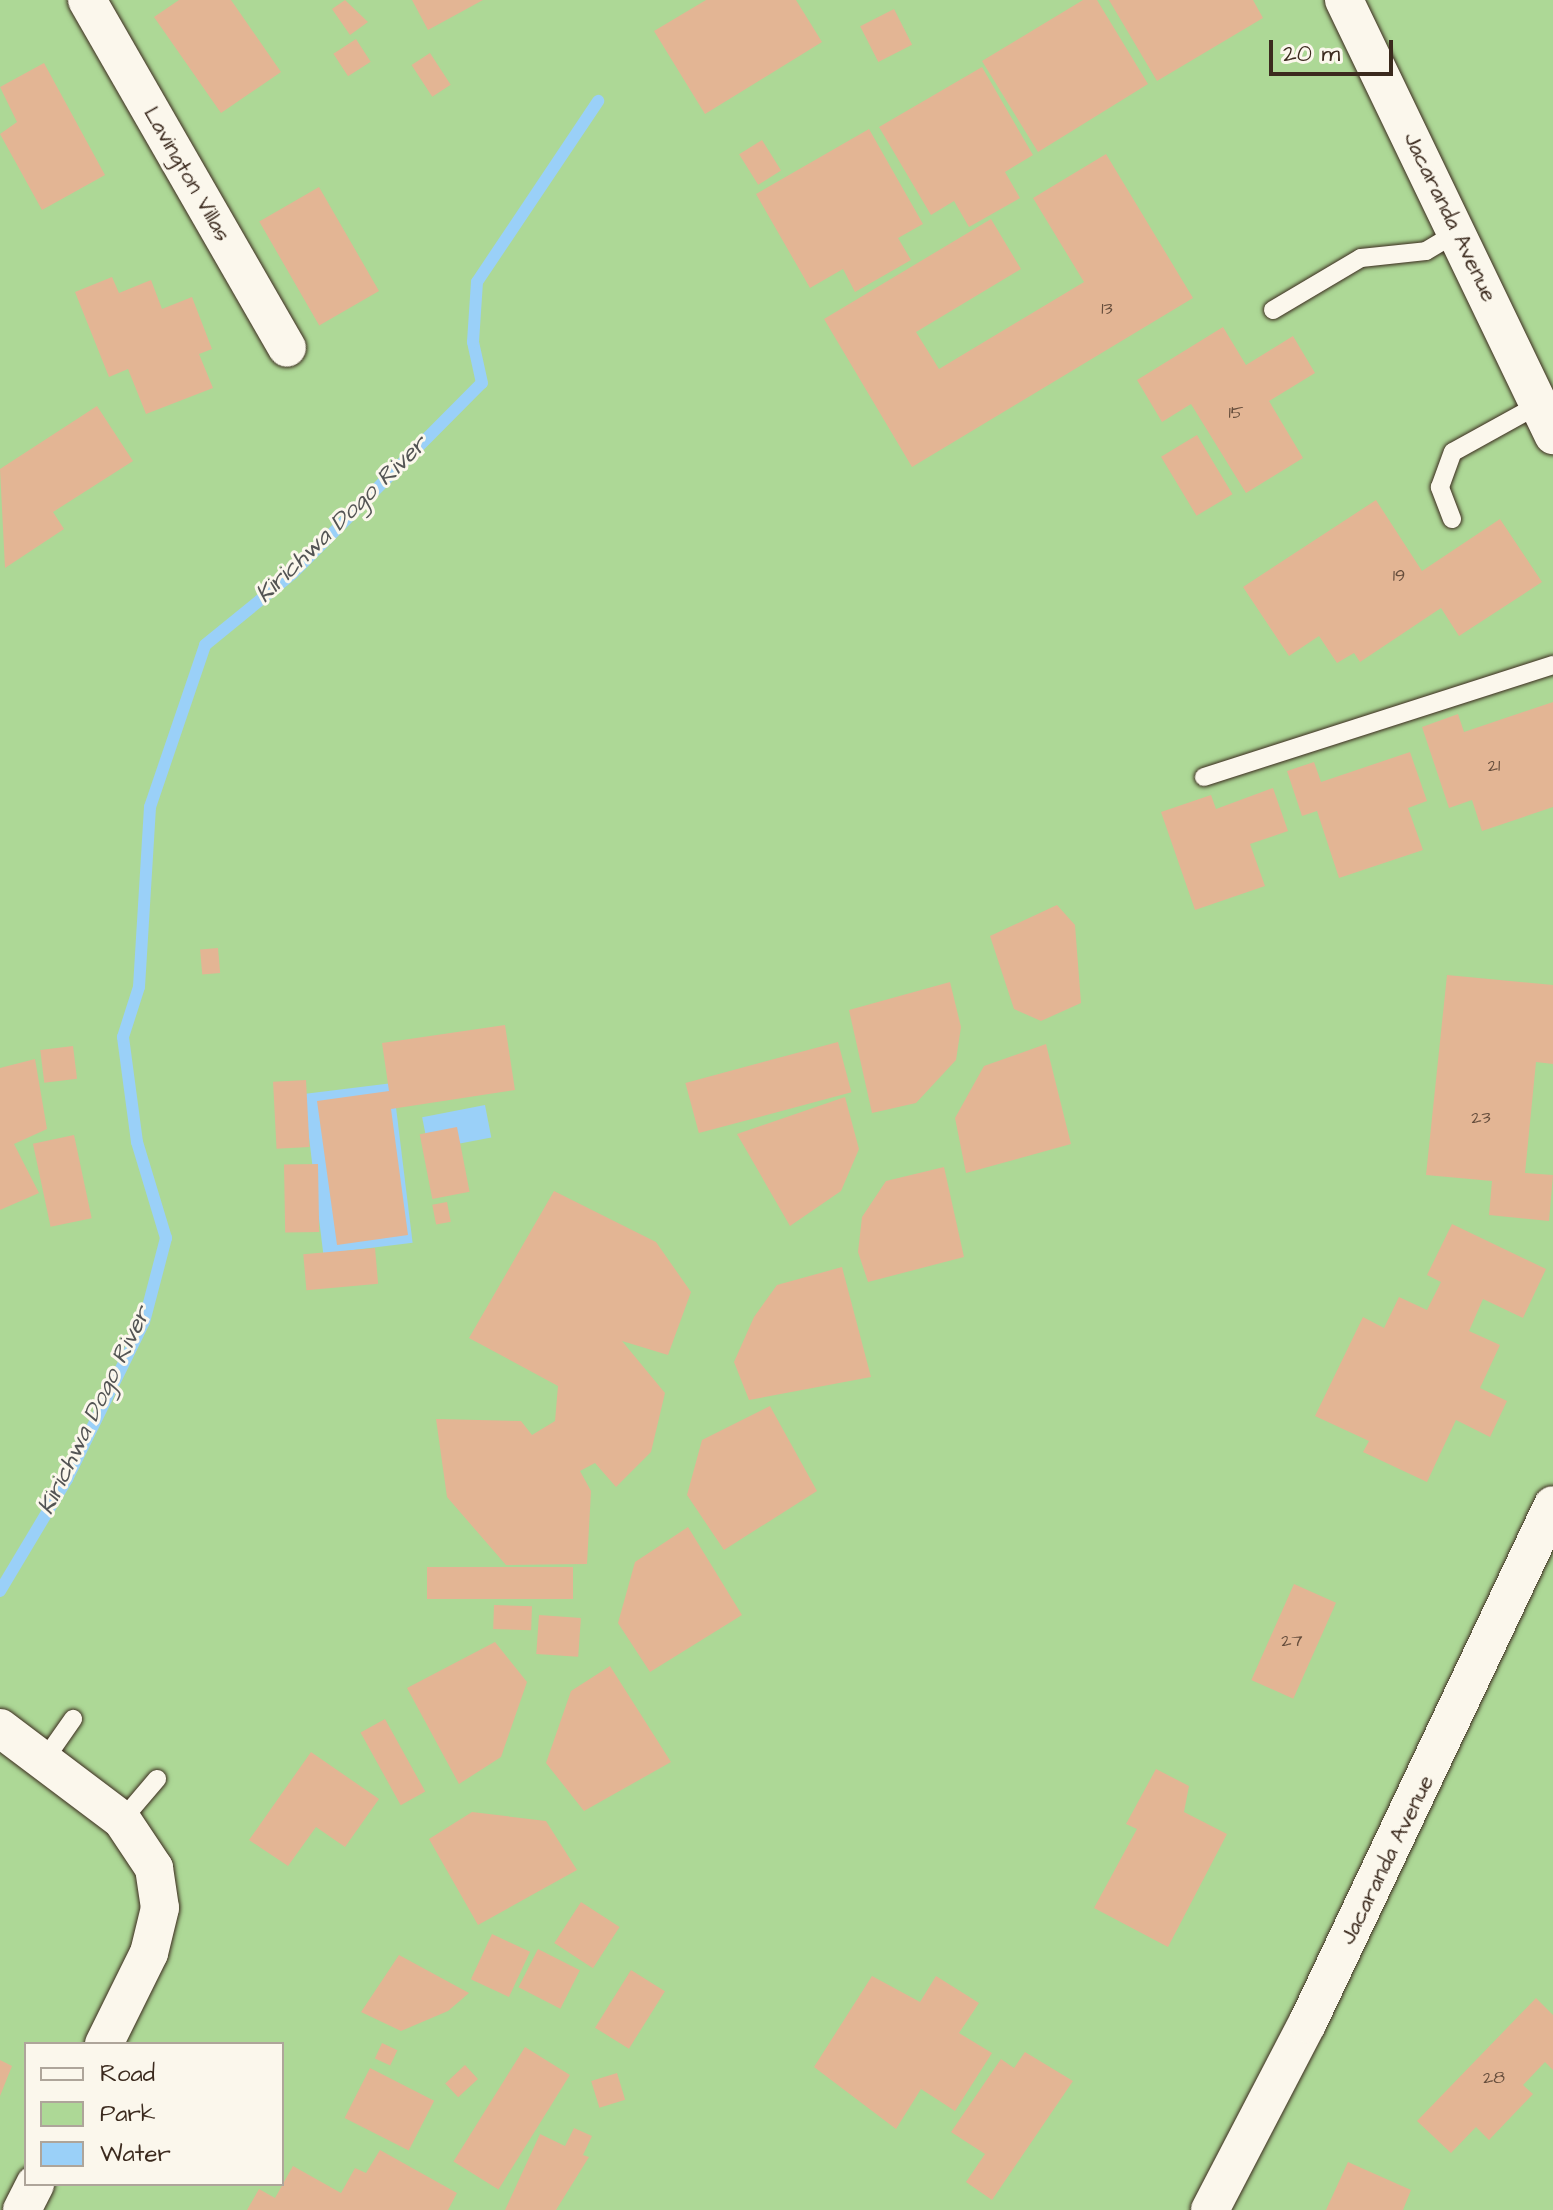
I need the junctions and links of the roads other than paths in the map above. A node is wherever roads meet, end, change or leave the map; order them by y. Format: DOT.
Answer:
graph roads {
  1 [pos="87,0"];
  2 [pos="1344,0"];
  3 [pos="1459,231"];
  4 [pos="1273,310"];
  5 [pos="287,348"];
  6 [pos="1546,420"];
  7 [pos="1452,519"];
  8 [pos="1553,665"];
  9 [pos="1204,777"];
  10 [pos="1553,1505"];
  11 [pos="73,1719"];
  12 [pos="0,1728"];
  13 [pos="45,1759"];
  14 [pos="157,1779"];
  15 [pos="122,1820"];
  16 [pos="105,2042"];
  17 [pos="34,2186"];
  18 [pos="22,2210"];
  19 [pos="1210,2210"];
  1 -- 5 [label="street, Lavington Villas"];
  2 -- 3 [label="street, Jacaranda Avenue"];
  3 -- 4 [label="lane"];
  3 -- 6 [label="street, Jacaranda Avenue"];
  6 -- 7 [label="lane"];
  8 -- 9 [label="lane"];
  10 -- 19 [label="street, Jacaranda Avenue"];
  11 -- 13 [label="lane"];
  12 -- 13 [label="street"];
  13 -- 15 [label="street"];
  14 -- 15 [label="lane"];
  15 -- 16 [label="street"];
  17 -- 18 [label="street"];
}
